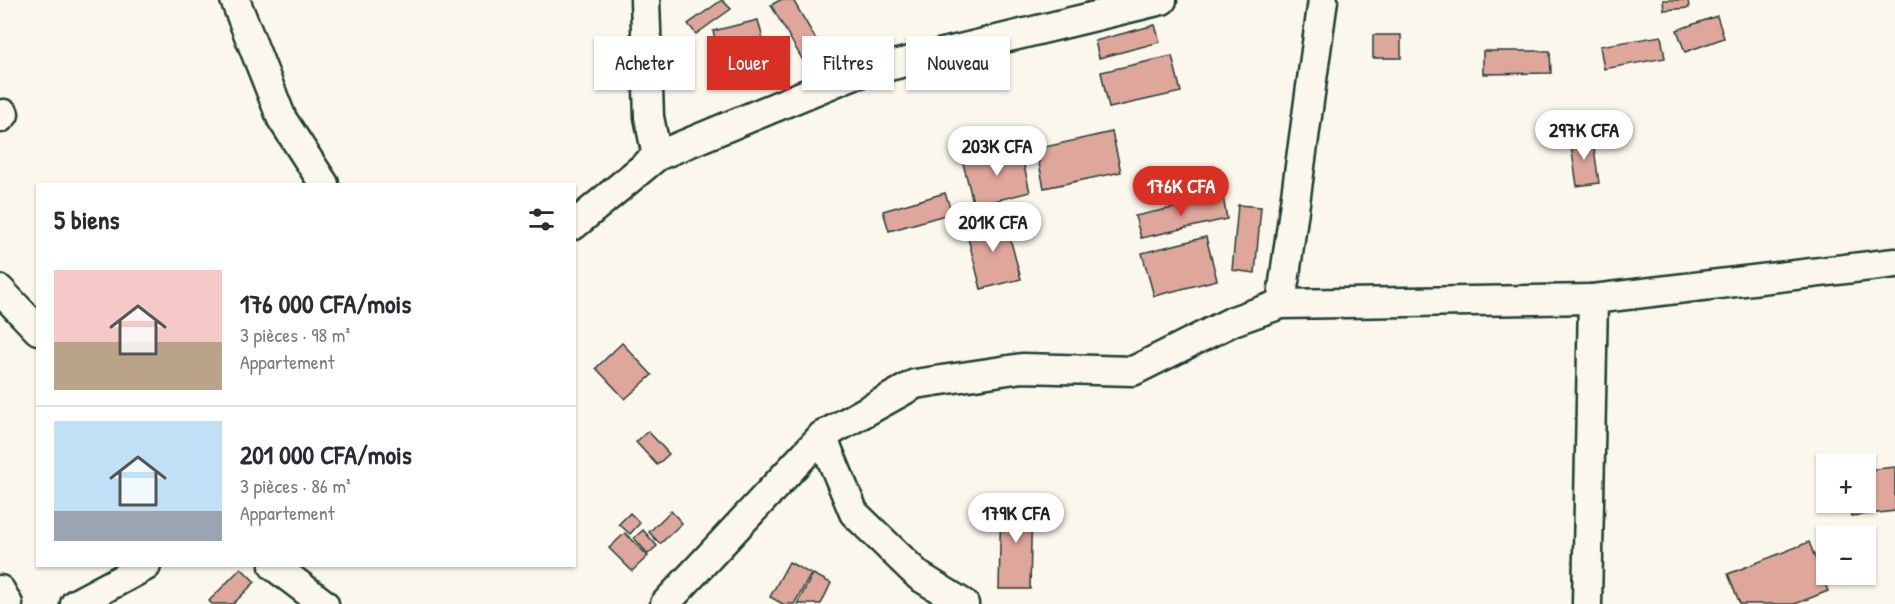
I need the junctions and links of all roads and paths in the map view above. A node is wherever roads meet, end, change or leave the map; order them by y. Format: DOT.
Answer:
graph roads {
  1 [pos="236,0"];
  2 [pos="645,0"];
  3 [pos="1162,0"];
  4 [pos="1323,0"];
  5 [pos="657,156"];
  6 [pos="323,183"];
  7 [pos="576,223"];
  8 [pos="1895,262"];
  9 [pos="0,290"];
  10 [pos="1593,299"];
  11 [pos="1281,304"];
  12 [pos="36,328"];
  13 [pos="822,436"];
  14 [pos="144,567"];
  15 [pos="275,567"];
  16 [pos="0,590"];
  17 [pos="8,604"];
  18 [pos="75,604"];
  19 [pos="324,604"];
  20 [pos="665,604"];
  21 [pos="964,604"];
  22 [pos="1587,604"];
  1 -- 6 [label="street"];
  2 -- 5 [label="street"];
  3 -- 5 [label="street"];
  4 -- 11 [label="street"];
  5 -- 7 [label="street"];
  8 -- 10 [label="street"];
  9 -- 12 [label="street"];
  10 -- 11 [label="street"];
  10 -- 22 [label="street"];
  11 -- 13 [label="street"];
  13 -- 20 [label="street"];
  13 -- 21 [label="street"];
  14 -- 18 [label="street"];
  15 -- 19 [label="street"];
  16 -- 17 [label="street"];
}
